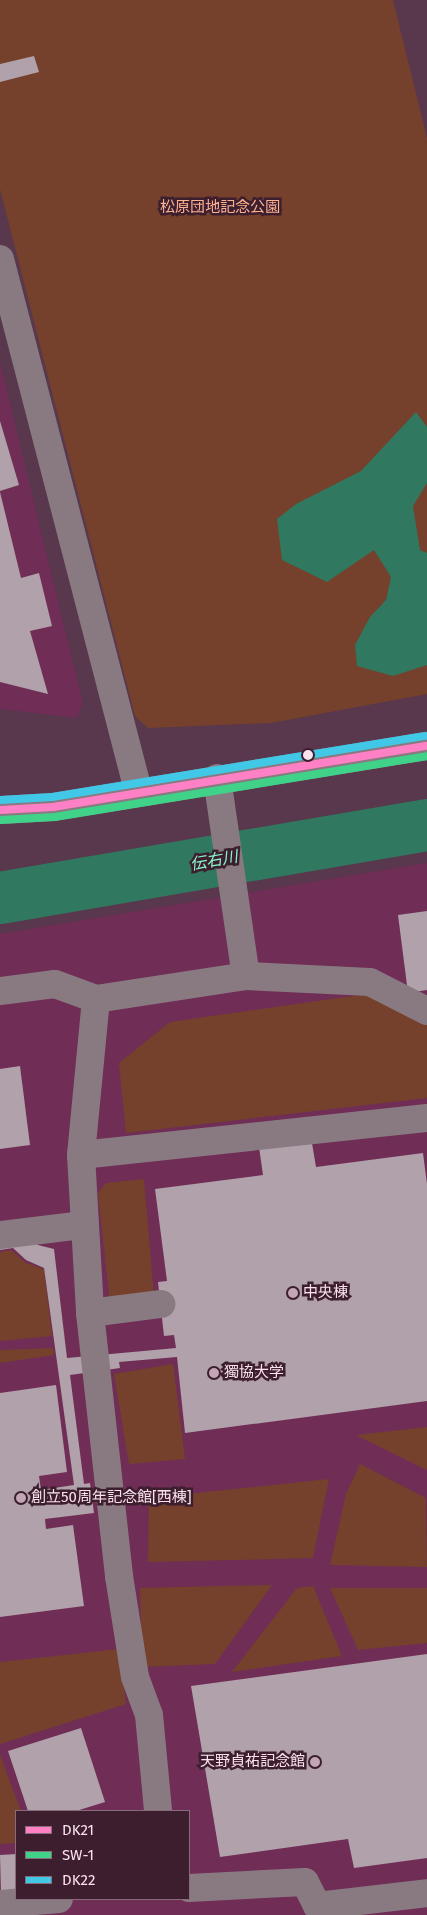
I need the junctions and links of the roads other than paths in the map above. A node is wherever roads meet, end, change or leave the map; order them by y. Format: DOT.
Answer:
graph roads {
  1 [pos="0,260"];
  2 [pos="427,746"];
  3 [pos="217,778"];
  4 [pos="138,790"];
  5 [pos="0,810"];
  6 [pos="246,976"];
  7 [pos="0,991"];
  8 [pos="96,999"];
  9 [pos="427,1011"];
  10 [pos="427,1118"];
  11 [pos="81,1155"];
  12 [pos="83,1225"];
  13 [pos="0,1235"];
  14 [pos="161,1304"];
  15 [pos="90,1313"];
  16 [pos="158,1810"];
  17 [pos="190,1888"];
  18 [pos="427,1893"];
  19 [pos="47,1900"];
  20 [pos="0,1904"];
  1 -- 4 [label="street"];
  2 -- 3 [label="street"];
  3 -- 4 [label="street"];
  3 -- 6 [label="street"];
  4 -- 5 [label="street"];
  6 -- 8 [label="street"];
  6 -- 9 [label="street"];
  7 -- 8 [label="street"];
  8 -- 11 [label="street"];
  10 -- 11 [label="street"];
  11 -- 12 [label="street"];
  12 -- 13 [label="street"];
  12 -- 15 [label="street"];
  14 -- 15 [label="street"];
  15 -- 16 [label="street"];
  17 -- 18 [label="street"];
  19 -- 20 [label="street"];
}
